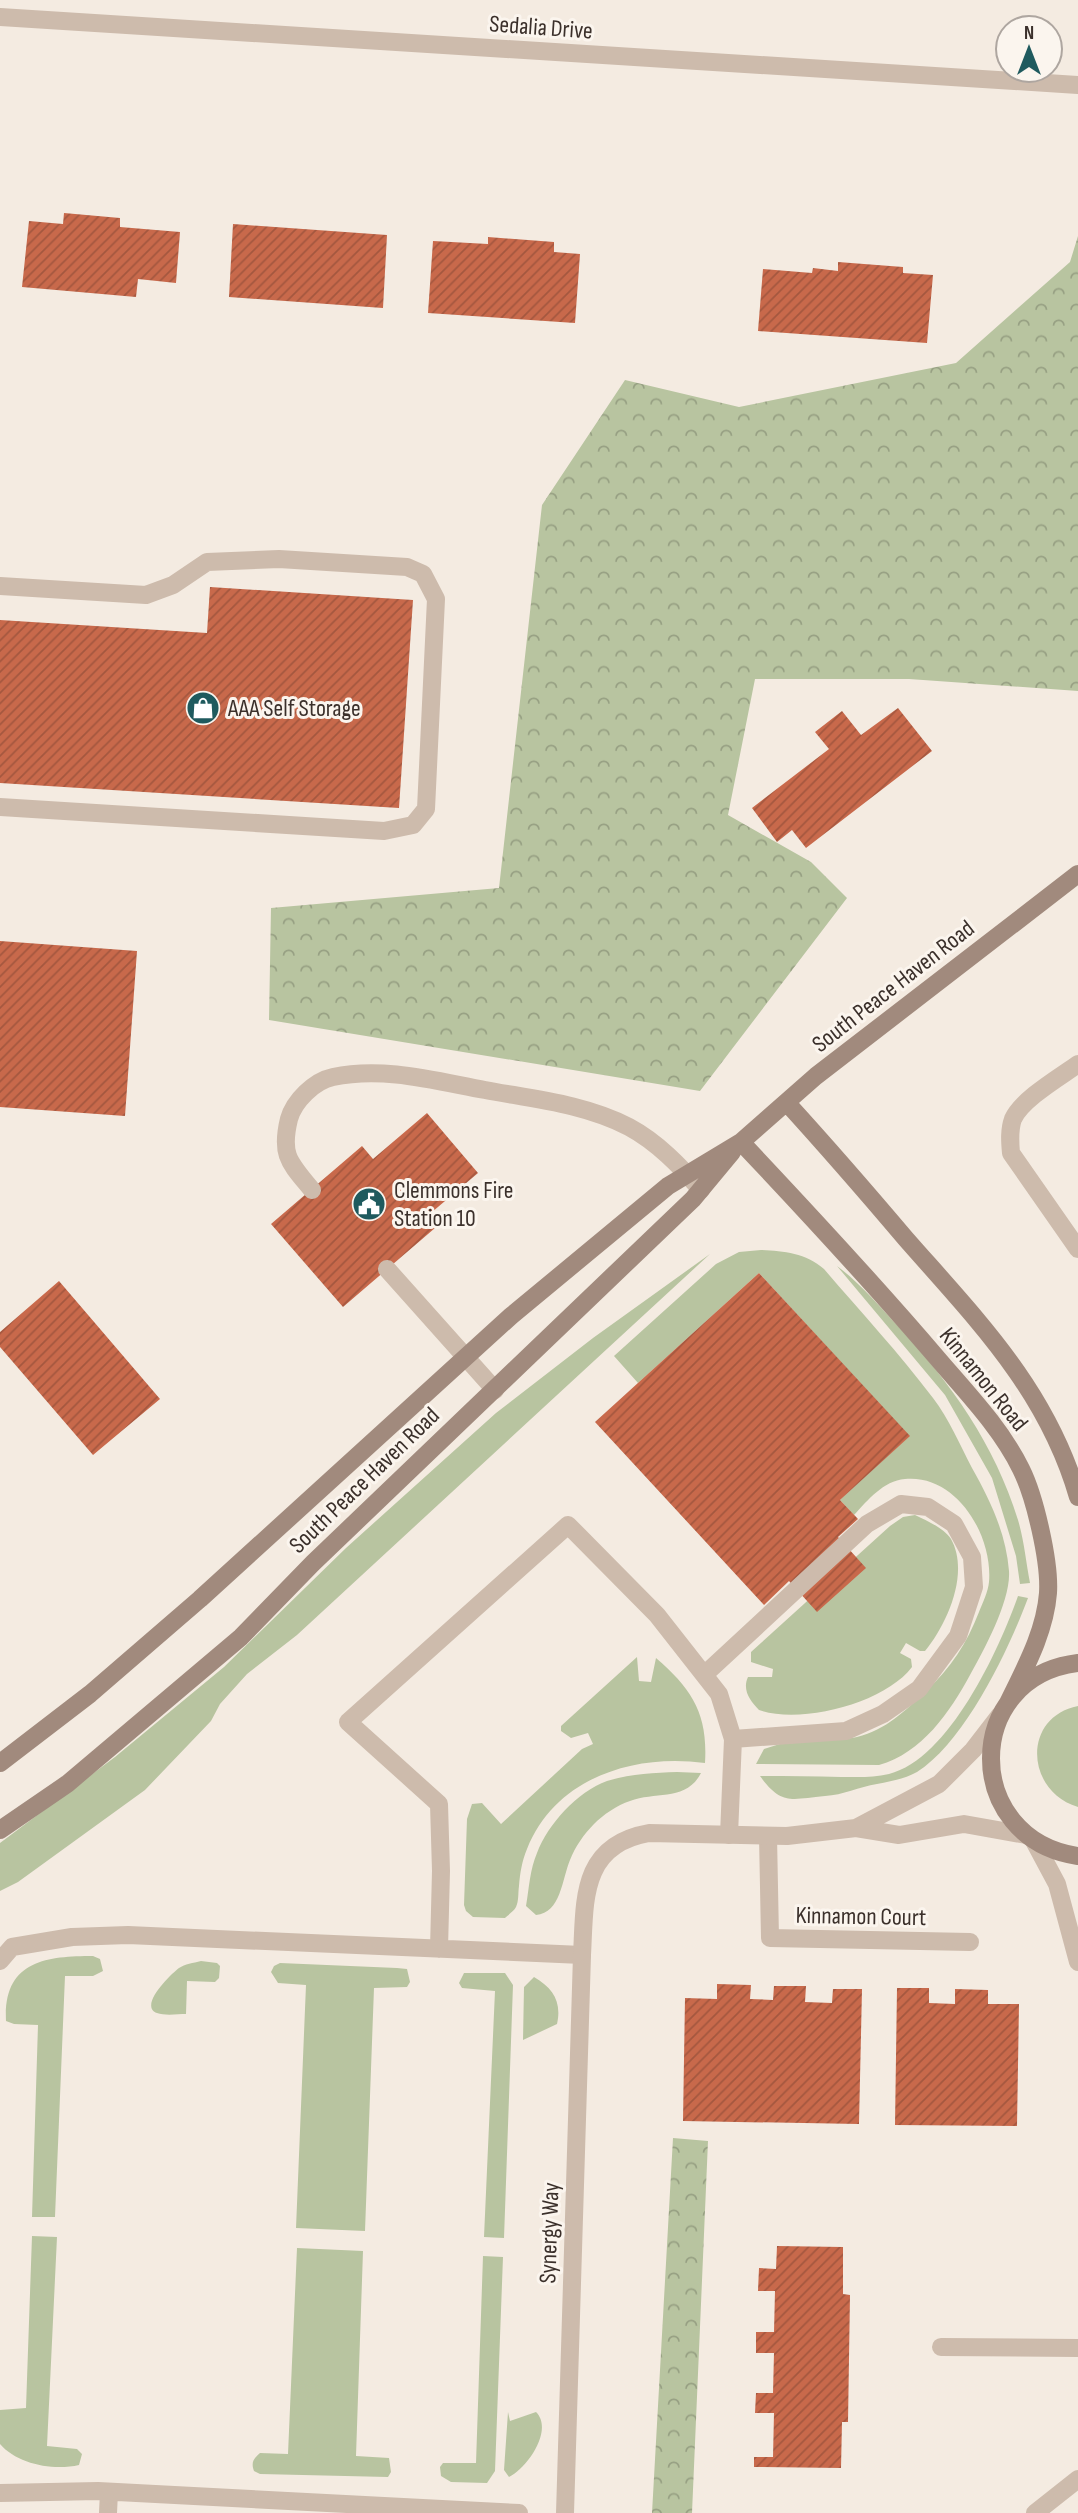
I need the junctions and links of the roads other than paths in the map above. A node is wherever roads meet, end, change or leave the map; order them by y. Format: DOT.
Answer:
graph roads {
  1 [pos="0,17"];
  2 [pos="1078,85"];
  3 [pos="0,586"];
  4 [pos="0,807"];
  5 [pos="1078,874"];
  6 [pos="1078,1064"];
  7 [pos="787,1103"];
  8 [pos="741,1142"];
  9 [pos="688,1174"];
  10 [pos="312,1190"];
  11 [pos="701,1190"];
  12 [pos="1078,1249"];
  13 [pos="387,1269"];
  14 [pos="465,1358"];
  15 [pos="495,1390"];
  16 [pos="1076,1486"];
  17 [pos="1078,1662"];
  18 [pos="704,1675"];
  19 [pos="1005,1708"];
  20 [pos="733,1739"];
  21 [pos="0,1763"];
  22 [pos="856,1828"];
  23 [pos="0,1830"];
  24 [pos="729,1835"];
  25 [pos="768,1836"];
  26 [pos="1030,1838"];
  27 [pos="1078,1856"];
  28 [pos="970,1942"];
  29 [pos="439,1949"];
  30 [pos="582,1955"];
  31 [pos="1,1960"];
  32 [pos="1078,1962"];
  33 [pos="941,2347"];
  34 [pos="1078,2348"];
  35 [pos="1078,2479"];
  36 [pos="109,2492"];
  37 [pos="0,2493"];
  38 [pos="108,2513"];
  39 [pos="519,2513"];
  40 [pos="565,2513"];
  41 [pos="1035,2513"];
  1 -- 2 [label="street, Sedalia Drive"];
  3 -- 4 [label="street"];
  5 -- 7 [label="main road, South Peace Haven Road"];
  6 -- 12 [label="street"];
  7 -- 8 [label="main road, South Peace Haven Road"];
  7 -- 16 [label="main road, Kinnamon Road"];
  8 -- 9 [label="main road, South Peace Haven Road"];
  8 -- 11 [label="main road, South Peace Haven Road"];
  8 -- 19 [label="main road, Kinnamon Road"];
  9 -- 10 [label="street"];
  9 -- 11 [label="street"];
  9 -- 14 [label="main road, South Peace Haven Road"];
  11 -- 15 [label="main road, South Peace Haven Road"];
  13 -- 14 [label="street"];
  14 -- 15 [label="street"];
  14 -- 21 [label="main road, South Peace Haven Road"];
  15 -- 23 [label="main road, South Peace Haven Road"];
  17 -- 19 [label="main road, Kinnamon Road"];
  18 -- 20 [label="street"];
  18 -- 20 [label="street"];
  18 -- 29 [label="street"];
  19 -- 22 [label="street"];
  19 -- 26 [label="main road, Kinnamon Road"];
  20 -- 24 [label="street"];
  22 -- 25 [label="street"];
  22 -- 26 [label="street"];
  24 -- 25 [label="street"];
  24 -- 30 [label="street"];
  25 -- 28 [label="street, Kinnamon Court"];
  26 -- 27 [label="main road, Kinnamon Road"];
  26 -- 32 [label="street"];
  29 -- 30 [label="street"];
  29 -- 31 [label="street"];
  30 -- 40 [label="street, Synergy Way"];
  33 -- 34 [label="street"];
  35 -- 41 [label="street"];
  36 -- 37 [label="street"];
  36 -- 38 [label="street"];
  36 -- 39 [label="street"];
}
